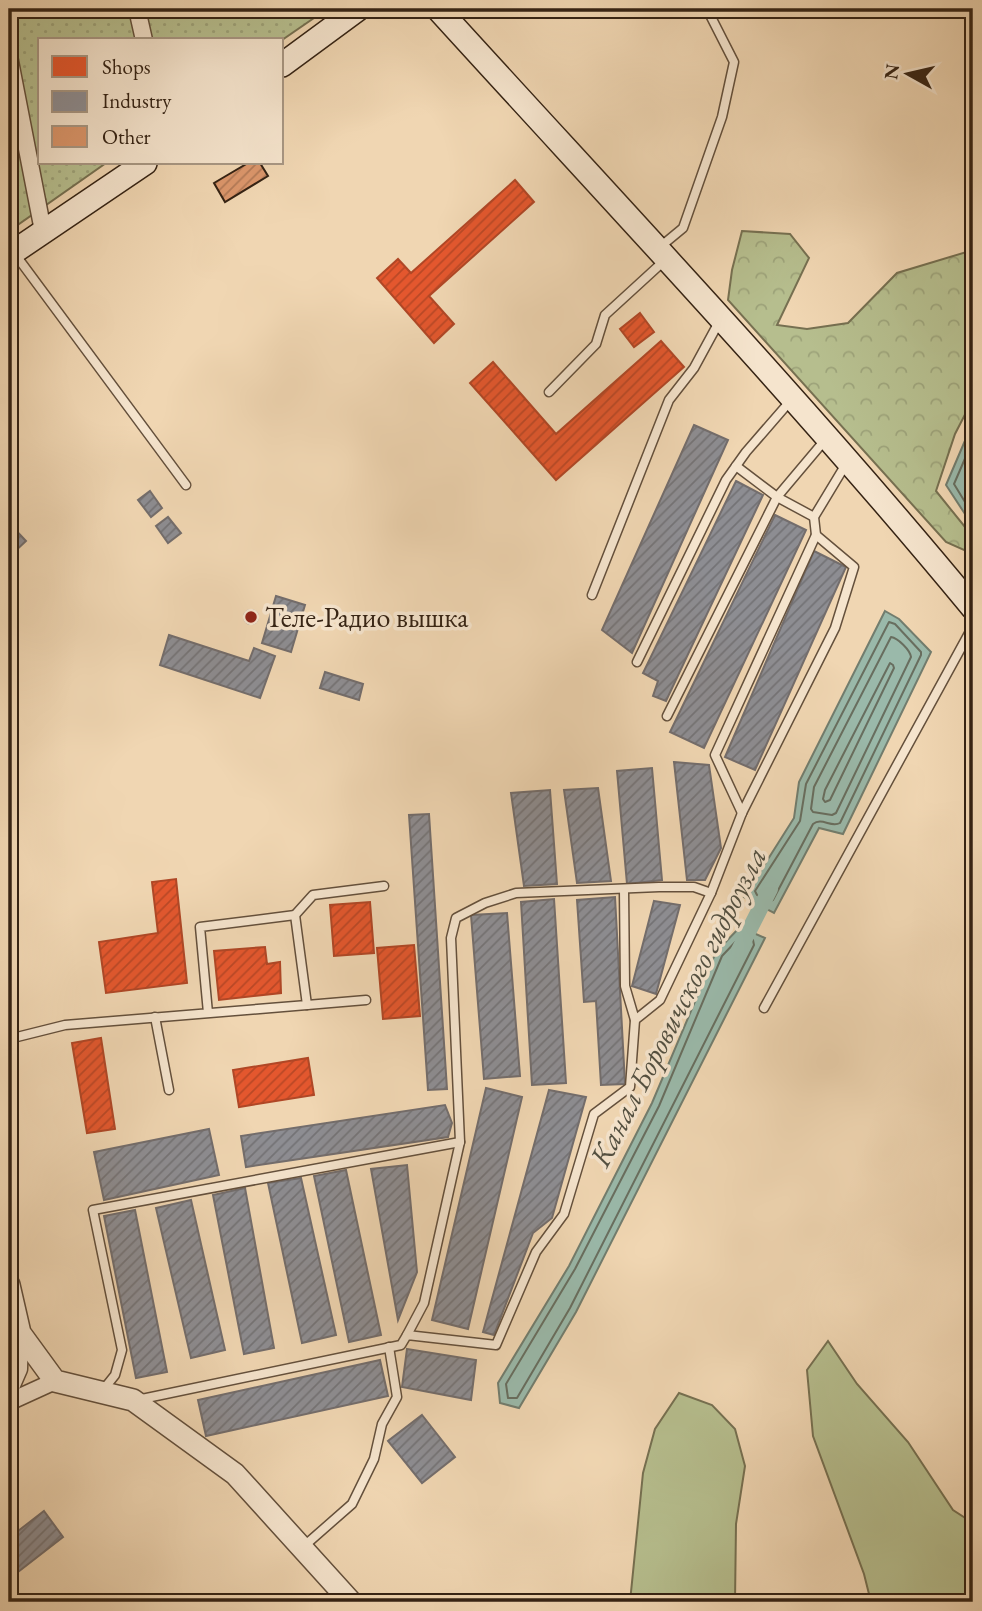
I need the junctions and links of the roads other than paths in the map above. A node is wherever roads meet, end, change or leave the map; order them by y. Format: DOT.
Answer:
graph roads {
  1 [pos="137,9"];
  2 [pos="358,9"];
  3 [pos="438,9"];
  4 [pos="707,9"];
  5 [pos="144,38"];
  6 [pos="9,56"];
  7 [pos="284,64"];
  8 [pos="144,164"];
  9 [pos="43,231"];
  10 [pos="11,253"];
  11 [pos="662,254"];
  12 [pos="721,320"];
  13 [pos="549,392"];
  14 [pos="792,399"];
  15 [pos="827,438"];
  16 [pos="848,462"];
  17 [pos="736,466"];
  18 [pos="186,485"];
  19 [pos="777,497"];
  20 [pos="814,517"];
  21 [pos="816,535"];
  22 [pos="592,594"];
  23 [pos="973,608"];
  24 [pos="973,626"];
  25 [pos="637,662"];
  26 [pos="667,716"];
  27 [pos="742,813"];
  28 [pos="384,886"];
  29 [pos="624,890"];
  30 [pos="711,893"];
  31 [pos="295,915"];
  32 [pos="366,1000"];
  33 [pos="307,1005"];
  34 [pos="764,1008"];
  35 [pos="208,1013"];
  36 [pos="155,1017"];
  37 [pos="635,1020"];
  38 [pos="9,1038"];
  39 [pos="169,1090"];
  40 [pos="460,1142"];
  41 [pos="9,1285"];
  42 [pos="19,1333"];
  43 [pos="407,1335"];
  44 [pos="389,1347"];
  45 [pos="55,1381"];
  46 [pos="9,1392"];
  47 [pos="101,1392"];
  48 [pos="133,1400"];
  49 [pos="9,1402"];
  50 [pos="303,1548"];
  51 [pos="351,1602"];
  1 -- 5 [label="street"];
  2 -- 7 [label="main road"];
  3 -- 11 [label="main road"];
  4 -- 11 [label="lane"];
  6 -- 9 [label="street"];
  8 -- 9 [label="main road"];
  9 -- 10 [label="main road"];
  10 -- 18 [label="lane"];
  11 -- 12 [label="main road"];
  11 -- 13 [label="lane"];
  12 -- 14 [label="main road"];
  12 -- 22 [label="lane"];
  14 -- 15 [label="main road"];
  14 -- 17 [label="lane"];
  15 -- 16 [label="main road"];
  15 -- 19 [label="lane"];
  16 -- 20 [label="lane"];
  16 -- 23 [label="main road"];
  17 -- 19 [label="lane"];
  17 -- 25 [label="lane"];
  19 -- 20 [label="lane"];
  19 -- 26 [label="lane"];
  20 -- 21 [label="lane"];
  21 -- 27 [label="lane"];
  21 -- 27 [label="lane"];
  24 -- 34 [label="lane"];
  27 -- 30 [label="lane"];
  28 -- 31 [label="lane"];
  29 -- 30 [label="lane"];
  29 -- 37 [label="lane"];
  29 -- 40 [label="lane"];
  30 -- 37 [label="lane"];
  31 -- 33 [label="lane"];
  31 -- 35 [label="lane"];
  32 -- 33 [label="lane"];
  33 -- 35 [label="lane"];
  35 -- 36 [label="lane"];
  36 -- 38 [label="lane"];
  36 -- 39 [label="lane"];
  37 -- 43 [label="lane"];
  40 -- 43 [label="lane"];
  40 -- 47 [label="lane"];
  41 -- 42 [label="street"];
  42 -- 45 [label="street"];
  42 -- 46 [label="street"];
  43 -- 44 [label="lane"];
  44 -- 48 [label="lane"];
  44 -- 50 [label="lane"];
  45 -- 47 [label="street"];
  45 -- 49 [label="street"];
  47 -- 48 [label="street"];
  48 -- 50 [label="street"];
  50 -- 51 [label="street"];
}
